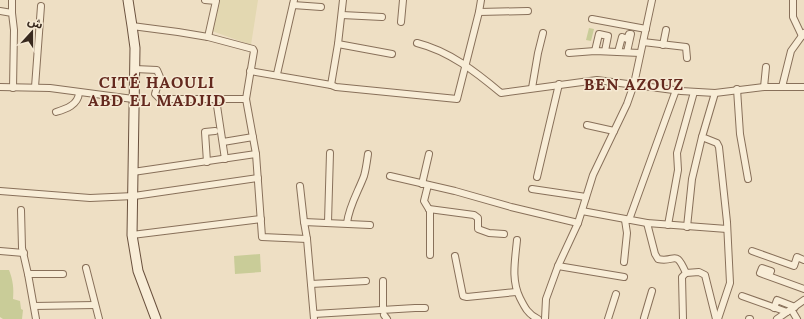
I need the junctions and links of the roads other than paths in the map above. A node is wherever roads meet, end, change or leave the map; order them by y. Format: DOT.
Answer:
graph roads {
  1 [pos="12,0"];
  2 [pos="128,0"];
  3 [pos="205,0"];
  4 [pos="343,0"];
  5 [pos="403,0"];
  6 [pos="481,0"];
  7 [pos="652,0"];
  8 [pos="793,0"];
  9 [pos="293,2"];
  10 [pos="41,6"];
  11 [pos="321,7"];
  12 [pos="528,11"];
  13 [pos="0,12"];
  14 [pos="479,12"];
  15 [pos="12,13"];
  16 [pos="342,15"];
  17 [pos="382,17"];
  18 [pos="592,19"];
  19 [pos="401,22"];
  20 [pos="132,26"];
  21 [pos="646,29"];
  22 [pos="666,30"];
  23 [pos="544,33"];
  24 [pos="803,34"];
  25 [pos="208,37"];
  26 [pos="643,42"];
  27 [pos="417,43"];
  28 [pos="338,44"];
  29 [pos="663,44"];
  30 [pos="595,51"];
  31 [pos="604,51"];
  32 [pos="618,52"];
  33 [pos="627,52"];
  34 [pos="569,53"];
  35 [pos="640,53"];
  36 [pos="392,54"];
  37 [pos="687,58"];
  38 [pos="466,65"];
  39 [pos="766,67"];
  40 [pos="135,69"];
  41 [pos="250,70"];
  42 [pos="277,74"];
  43 [pos="559,84"];
  44 [pos="634,84"];
  45 [pos="332,85"];
  46 [pos="0,87"];
  47 [pos="35,87"];
  48 [pos="764,87"];
  49 [pos="782,87"];
  50 [pos="804,87"];
  51 [pos="13,88"];
  52 [pos="532,88"];
  53 [pos="737,89"];
  54 [pos="676,90"];
  55 [pos="694,92"];
  56 [pos="79,93"];
  57 [pos="715,93"];
  58 [pos="216,99"];
  59 [pos="246,99"];
  60 [pos="133,100"];
  61 [pos="56,112"];
  62 [pos="587,125"];
  63 [pos="215,131"];
  64 [pos="614,131"];
  65 [pos="253,137"];
  66 [pos="702,137"];
  67 [pos="223,142"];
  68 [pos="330,153"];
  69 [pos="256,154"];
  70 [pos="368,154"];
  71 [pos="429,154"];
  72 [pos="225,159"];
  73 [pos="207,162"];
  74 [pos="133,172"];
  75 [pos="390,176"];
  76 [pos="537,177"];
  77 [pos="258,178"];
  78 [pos="748,179"];
  79 [pos="425,184"];
  80 [pos="300,186"];
  81 [pos="532,189"];
  82 [pos="0,191"];
  83 [pos="134,196"];
  84 [pos="586,197"];
  85 [pos="429,209"];
  86 [pos="21,210"];
  87 [pos="582,211"];
  88 [pos="261,219"];
  89 [pos="627,220"];
  90 [pos="304,222"];
  91 [pos="328,222"];
  92 [pos="347,223"];
  93 [pos="578,223"];
  94 [pos="647,223"];
  95 [pos="370,225"];
  96 [pos="668,225"];
  97 [pos="688,227"];
  98 [pos="727,229"];
  99 [pos="132,234"];
  100 [pos="504,234"];
  101 [pos="307,239"];
  102 [pos="517,240"];
  103 [pos="0,251"];
  104 [pos="752,251"];
  105 [pos="24,253"];
  106 [pos="430,255"];
  107 [pos="455,256"];
  108 [pos="804,260"];
  109 [pos="624,262"];
  110 [pos="558,266"];
  111 [pos="86,268"];
  112 [pos="686,273"];
  113 [pos="28,274"];
  114 [pos="63,274"];
  115 [pos="769,276"];
  116 [pos="624,277"];
  117 [pos="366,281"];
  118 [pos="383,281"];
  119 [pos="311,284"];
  120 [pos="804,289"];
  121 [pos="652,291"];
  122 [pos="516,292"];
  123 [pos="616,294"];
  124 [pos="742,296"];
  125 [pos="804,300"];
  126 [pos="95,305"];
  127 [pos="34,306"];
  128 [pos="425,308"];
  129 [pos="774,308"];
  130 [pos="791,309"];
  131 [pos="345,312"];
  132 [pos="385,314"];
  133 [pos="314,316"];
  134 [pos="36,319"];
  135 [pos="99,319"];
  136 [pos="156,319"];
  137 [pos="348,319"];
  138 [pos="538,319"];
  139 [pos="546,319"];
  140 [pos="608,319"];
  141 [pos="645,319"];
  142 [pos="683,319"];
  143 [pos="717,319"];
  144 [pos="777,319"];
  145 [pos="796,319"];
  1 -- 15 [label="street"];
  2 -- 20 [label="main road"];
  3 -- 25 [label="street"];
  4 -- 16 [label="street"];
  5 -- 19 [label="street"];
  6 -- 14 [label="street"];
  7 -- 21 [label="street"];
  8 -- 24 [label="street"];
  9 -- 11 [label="street"];
  9 -- 42 [label="street"];
  10 -- 47 [label="street"];
  12 -- 14 [label="street"];
  13 -- 15 [label="street"];
  14 -- 38 [label="street"];
  15 -- 51 [label="street"];
  16 -- 17 [label="street"];
  16 -- 28 [label="street"];
  18 -- 21 [label="street"];
  20 -- 25 [label="street"];
  20 -- 40 [label="main road"];
  21 -- 26 [label="street"];
  22 -- 29 [label="street"];
  23 -- 52 [label="street"];
  24 -- 49 [label="street"];
  25 -- 41 [label="street"];
  26 -- 29 [label="street"];
  26 -- 35 [label="street"];
  27 -- 38 [label="street"];
  28 -- 36 [label="street"];
  28 -- 45 [label="street"];
  29 -- 37 [label="street"];
  30 -- 31 [label="street"];
  30 -- 31 [label="street"];
  30 -- 34 [label="street"];
  31 -- 32 [label="street"];
  32 -- 33 [label="street"];
  32 -- 33 [label="street"];
  33 -- 35 [label="street"];
  35 -- 44 [label="street"];
  38 -- 45 [label="street"];
  38 -- 52 [label="street"];
  39 -- 48 [label="street"];
  40 -- 58 [label="street"];
  40 -- 60 [label="main road"];
  41 -- 42 [label="street"];
  41 -- 59 [label="street"];
  42 -- 45 [label="street"];
  43 -- 44 [label="street"];
  43 -- 52 [label="street"];
  43 -- 76 [label="street"];
  44 -- 54 [label="street"];
  44 -- 64 [label="street"];
  46 -- 51 [label="street"];
  47 -- 51 [label="street"];
  47 -- 56 [label="street"];
  48 -- 49 [label="street"];
  48 -- 53 [label="street"];
  49 -- 50 [label="street"];
  53 -- 57 [label="street"];
  53 -- 78 [label="street"];
  54 -- 55 [label="street"];
  54 -- 89 [label="street"];
  55 -- 57 [label="street"];
  55 -- 96 [label="street"];
  56 -- 60 [label="street"];
  56 -- 61 [label="street"];
  57 -- 66 [label="street"];
  58 -- 59 [label="street"];
  58 -- 67 [label="street"];
  59 -- 65 [label="street"];
  60 -- 74 [label="main road"];
  62 -- 64 [label="street"];
  63 -- 73 [label="street"];
  64 -- 84 [label="street"];
  65 -- 67 [label="street"];
  65 -- 69 [label="street"];
  66 -- 97 [label="street"];
  66 -- 98 [label="street"];
  67 -- 72 [label="street"];
  68 -- 91 [label="street"];
  69 -- 72 [label="street"];
  69 -- 77 [label="street"];
  70 -- 92 [label="street"];
  71 -- 79 [label="street"];
  72 -- 73 [label="street"];
  73 -- 74 [label="street"];
  74 -- 83 [label="main road"];
  75 -- 79 [label="street"];
  77 -- 83 [label="street"];
  77 -- 88 [label="street"];
  79 -- 85 [label="street"];
  79 -- 93 [label="street"];
  80 -- 90 [label="street"];
  81 -- 84 [label="street"];
  82 -- 83 [label="street"];
  83 -- 99 [label="main road"];
  84 -- 87 [label="street"];
  85 -- 100 [label="street"];
  85 -- 106 [label="street"];
  86 -- 105 [label="street"];
  87 -- 89 [label="street"];
  87 -- 93 [label="street"];
  88 -- 99 [label="street"];
  88 -- 101 [label="street"];
  89 -- 94 [label="street"];
  89 -- 109 [label="street"];
  90 -- 91 [label="street"];
  90 -- 101 [label="street"];
  91 -- 92 [label="street"];
  92 -- 95 [label="street"];
  93 -- 110 [label="street"];
  94 -- 96 [label="street"];
  94 -- 112 [label="street"];
  96 -- 97 [label="street"];
  97 -- 98 [label="street"];
  98 -- 143 [label="street"];
  99 -- 136 [label="main road"];
  101 -- 119 [label="street"];
  102 -- 122 [label="street"];
  103 -- 105 [label="street"];
  104 -- 108 [label="street"];
  105 -- 113 [label="street"];
  107 -- 122 [label="street"];
  110 -- 116 [label="street"];
  110 -- 139 [label="street"];
  111 -- 126 [label="street"];
  112 -- 142 [label="street"];
  112 -- 143 [label="street"];
  113 -- 114 [label="street"];
  113 -- 127 [label="street"];
  115 -- 120 [label="street"];
  117 -- 119 [label="street"];
  118 -- 132 [label="street"];
  119 -- 133 [label="street"];
  121 -- 141 [label="street"];
  122 -- 138 [label="street"];
  123 -- 140 [label="street"];
  124 -- 129 [label="street"];
  125 -- 130 [label="street"];
  126 -- 127 [label="street"];
  126 -- 135 [label="street"];
  127 -- 134 [label="street"];
  128 -- 132 [label="street"];
  129 -- 130 [label="street"];
  129 -- 130 [label="street"];
  130 -- 144 [label="street"];
  130 -- 145 [label="street"];
  131 -- 132 [label="street"];
  131 -- 133 [label="street"];
  131 -- 137 [label="street"];
}
